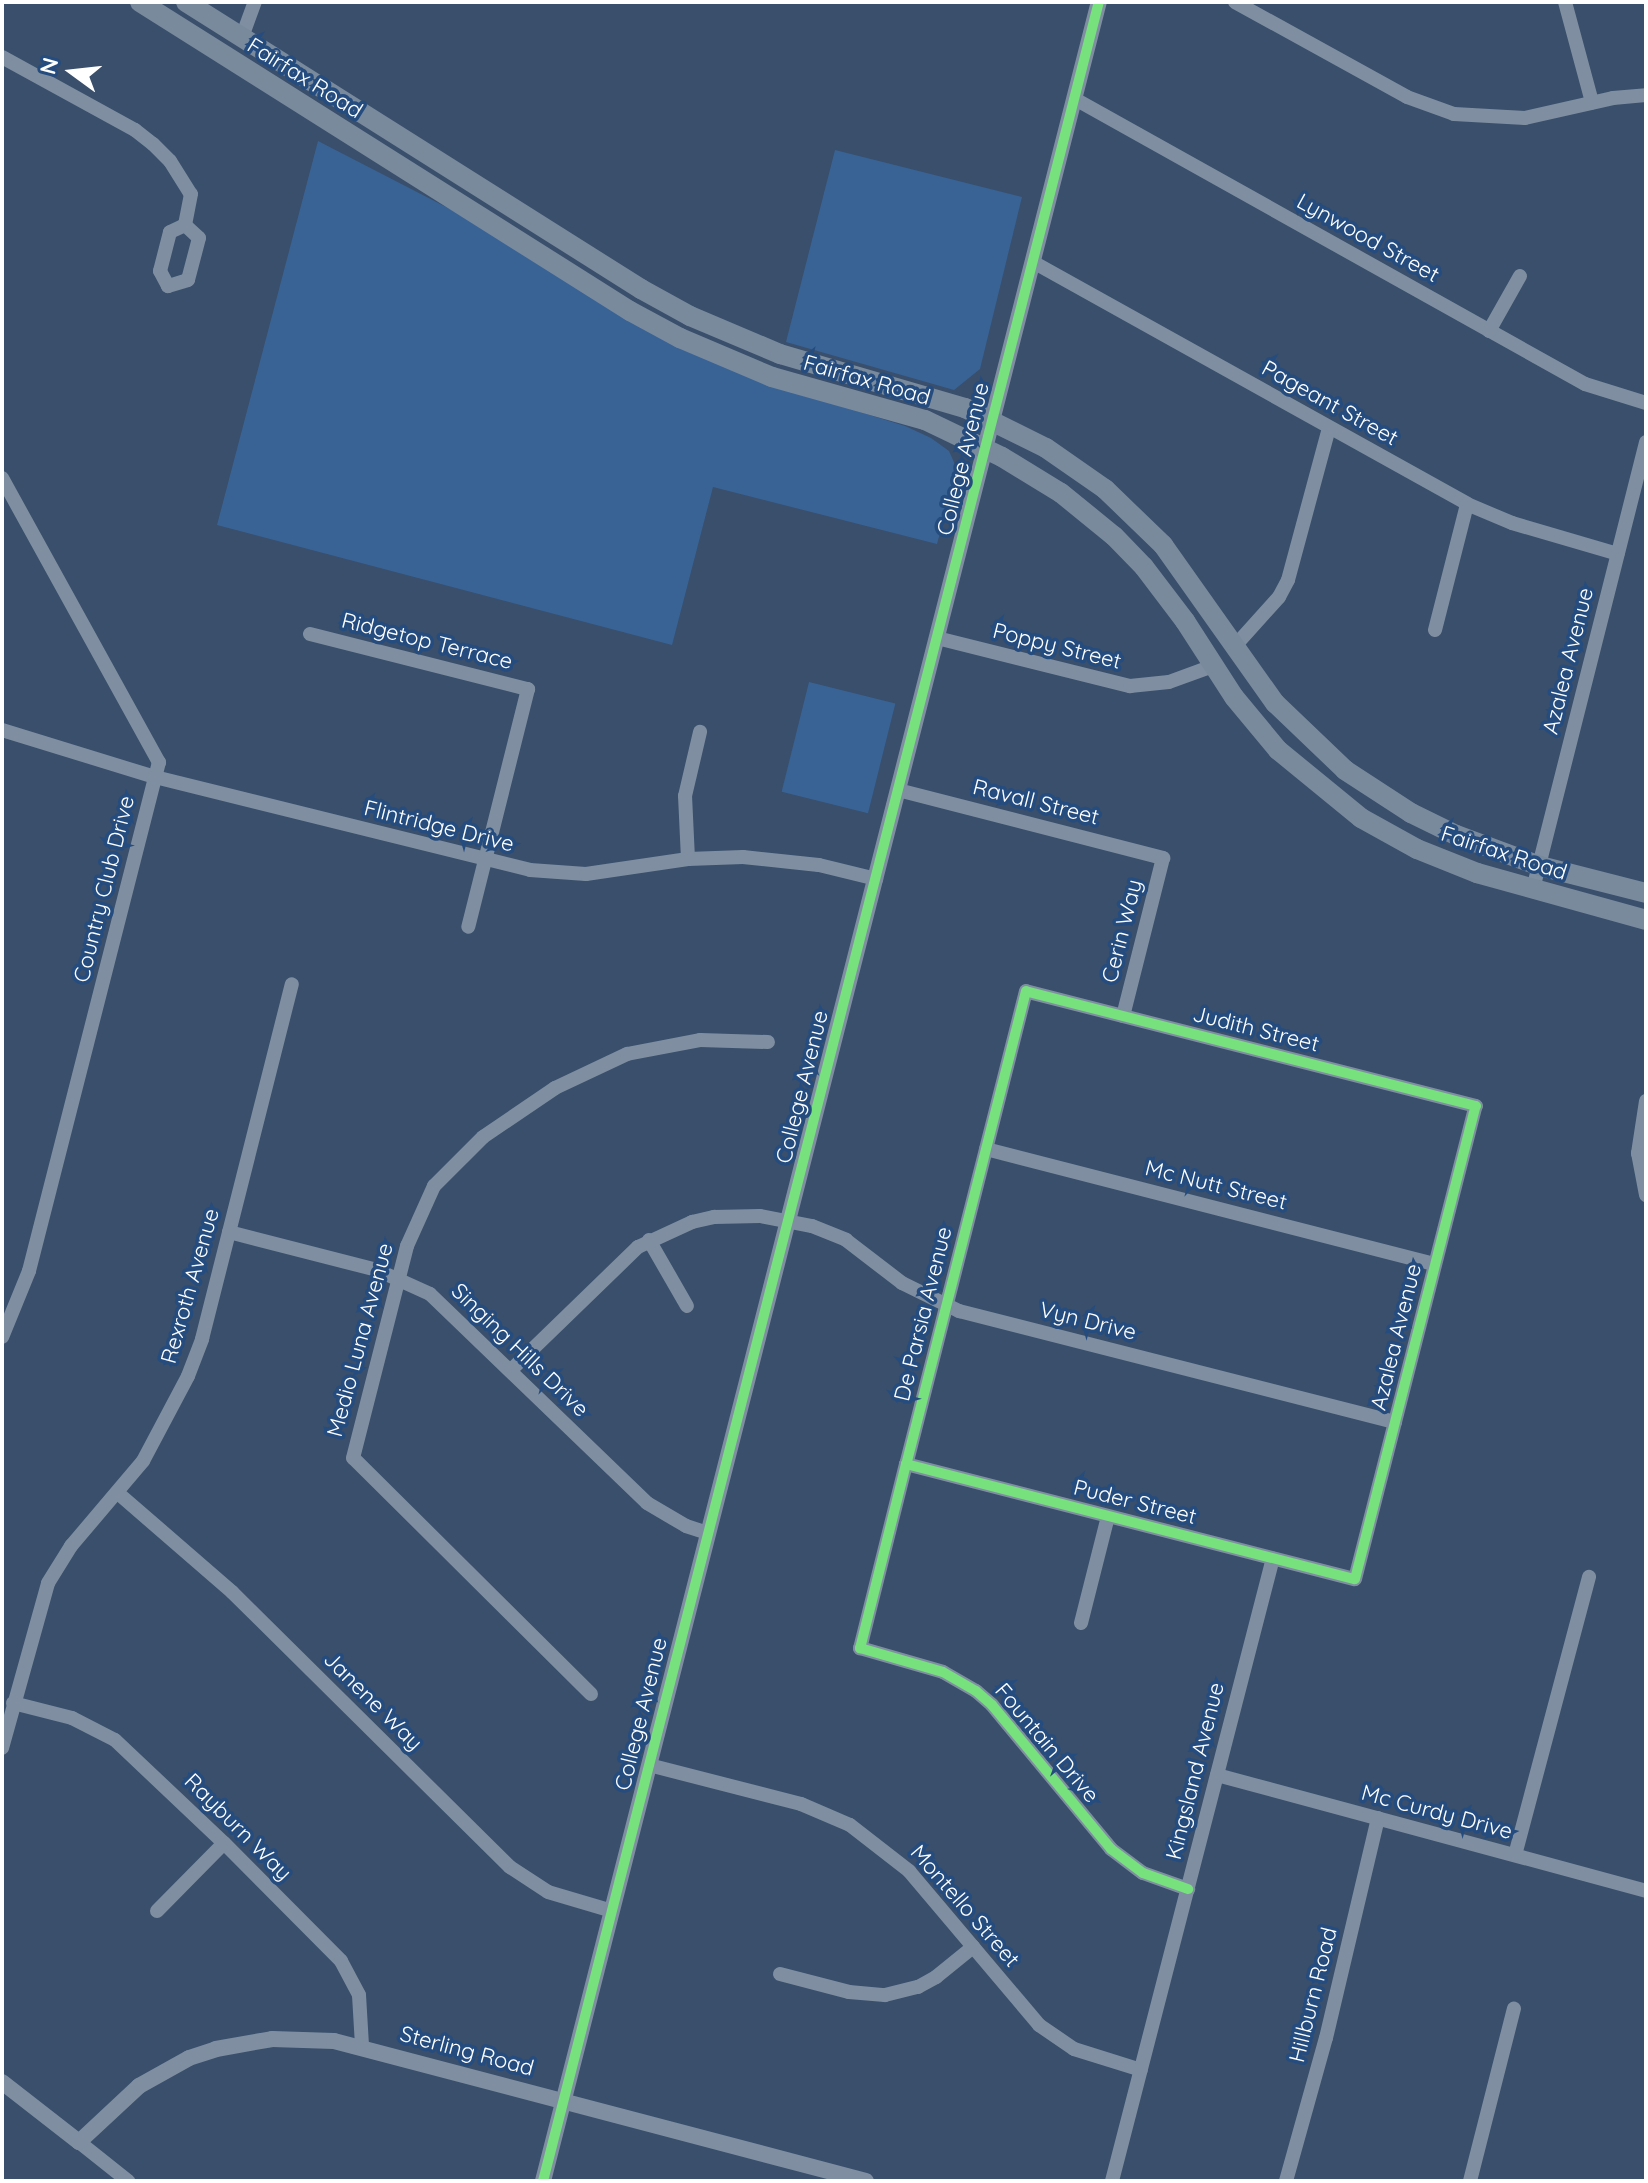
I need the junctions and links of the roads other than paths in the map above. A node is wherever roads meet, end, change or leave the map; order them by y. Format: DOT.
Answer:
graph roads {
  1 [pos="140,2"];
  2 [pos="152,2"];
  3 [pos="186,2"];
  4 [pos="255,2"];
  5 [pos="1099,2"];
  6 [pos="1235,2"];
  7 [pos="1566,2"];
  8 [pos="242,37"];
  9 [pos="2,57"];
  10 [pos="266,81"];
  11 [pos="1646,95"];
  12 [pos="1075,99"];
  13 [pos="344,102"];
  14 [pos="1592,102"];
  15 [pos="185,225"];
  16 [pos="1033,262"];
  17 [pos="1520,276"];
  18 [pos="1489,331"];
  19 [pos="1646,403"];
  20 [pos="994,420"];
  21 [pos="1329,428"];
  22 [pos="1646,442"];
  23 [pos="986,449"];
  24 [pos="2,478"];
  25 [pos="1467,504"];
  26 [pos="1618,554"];
  27 [pos="1435,630"];
  28 [pos="310,634"];
  29 [pos="937,638"];
  30 [pos="1234,647"];
  31 [pos="1213,666"];
  32 [pos="2,730"];
  33 [pos="700,732"];
  34 [pos="155,777"];
  35 [pos="898,790"];
  36 [pos="1163,858"];
  37 [pos="688,859"];
  38 [pos="485,860"];
  39 [pos="1540,866"];
  40 [pos="876,879"];
  41 [pos="1533,889"];
  42 [pos="1646,893"];
  43 [pos="1646,920"];
  44 [pos="468,927"];
  45 [pos="292,984"];
  46 [pos="1026,991"];
  47 [pos="1123,1016"];
  48 [pos="768,1042"];
  49 [pos="1646,1101"];
  50 [pos="1476,1106"];
  51 [pos="986,1149"];
  52 [pos="1646,1195"];
  53 [pos="788,1220"];
  54 [pos="229,1232"];
  55 [pos="649,1240"];
  56 [pos="1435,1264"];
  57 [pos="398,1277"];
  58 [pos="687,1306"];
  59 [pos="946,1306"];
  60 [pos="2,1337"];
  61 [pos="511,1370"];
  62 [pos="1395,1422"];
  63 [pos="906,1464"];
  64 [pos="119,1494"];
  65 [pos="1108,1516"];
  66 [pos="708,1533"];
  67 [pos="1273,1558"];
  68 [pos="1589,1577"];
  69 [pos="1355,1579"];
  70 [pos="1081,1623"];
  71 [pos="860,1648"];
  72 [pos="591,1694"];
  73 [pos="13,1703"];
  74 [pos="2,1748"];
  75 [pos="649,1765"];
  76 [pos="1217,1775"];
  77 [pos="1378,1818"];
  78 [pos="224,1843"];
  79 [pos="1515,1855"];
  80 [pos="1188,1889"];
  81 [pos="1646,1891"];
  82 [pos="157,1911"];
  83 [pos="612,1911"];
  84 [pos="973,1947"];
  85 [pos="780,1974"];
  86 [pos="1514,2009"];
  87 [pos="362,2046"];
  88 [pos="1141,2070"];
  89 [pos="2,2082"];
  90 [pos="564,2099"];
  91 [pos="79,2142"];
  92 [pos="128,2181"];
  93 [pos="543,2181"];
  94 [pos="866,2181"];
  95 [pos="1112,2181"];
  96 [pos="1286,2181"];
  97 [pos="1470,2181"];
  1 -- 10 [label="main road, Fairfax Road"];
  2 -- 8 [label="main road"];
  3 -- 8 [label="main road, Fairfax Road"];
  4 -- 8 [label="street"];
  5 -- 12 [label="street, College Avenue"];
  6 -- 14 [label="street"];
  7 -- 14 [label="street"];
  8 -- 13 [label="main road, Fairfax Road"];
  9 -- 15 [label="street"];
  10 -- 13 [label="main road"];
  10 -- 23 [label="main road, Fairfax Road"];
  11 -- 14 [label="street"];
  12 -- 16 [label="street, College Avenue"];
  12 -- 18 [label="street, Lynwood Street"];
  13 -- 20 [label="main road, Fairfax Road"];
  16 -- 20 [label="street, College Avenue"];
  16 -- 21 [label="street, Pageant Street"];
  17 -- 18 [label="street"];
  18 -- 19 [label="street, Lynwood Street"];
  20 -- 23 [label="street, College Avenue"];
  20 -- 30 [label="main road, Fairfax Road"];
  21 -- 25 [label="street, Pageant Street"];
  21 -- 30 [label="street"];
  22 -- 26 [label="street, Azalea Avenue"];
  23 -- 29 [label="street, College Avenue"];
  23 -- 31 [label="main road, Fairfax Road"];
  24 -- 34 [label="street, Country Club Drive"];
  25 -- 26 [label="street, Pageant Street"];
  25 -- 27 [label="street"];
  26 -- 39 [label="street, Azalea Avenue"];
  28 -- 38 [label="street, Ridgetop Terrace"];
  29 -- 31 [label="street, Poppy Street"];
  29 -- 35 [label="street, College Avenue"];
  30 -- 39 [label="main road, Fairfax Road"];
  31 -- 41 [label="main road, Fairfax Road"];
  32 -- 34 [label="street, Flintridge Drive"];
  33 -- 37 [label="street"];
  34 -- 38 [label="street, Flintridge Drive"];
  34 -- 60 [label="street, Country Club Drive"];
  35 -- 36 [label="street, Ravall Street"];
  35 -- 40 [label="street, College Avenue"];
  36 -- 47 [label="street, Cerin Way"];
  37 -- 38 [label="street, Flintridge Drive"];
  37 -- 40 [label="street, Flintridge Drive"];
  38 -- 44 [label="street, Ridgetop Terrace"];
  39 -- 41 [label="street, Azalea Avenue"];
  39 -- 42 [label="main road, Fairfax Road"];
  40 -- 53 [label="street, College Avenue"];
  41 -- 43 [label="main road, Fairfax Road"];
  45 -- 54 [label="street, Rexroth Avenue"];
  46 -- 47 [label="street, Judith Street"];
  46 -- 51 [label="street, De Parsia Avenue"];
  47 -- 50 [label="street, Judith Street"];
  48 -- 57 [label="street, Medio Luna Avenue"];
  49 -- 52 [label="street"];
  50 -- 56 [label="street, Azalea Avenue"];
  51 -- 56 [label="street, Mc Nutt Street"];
  51 -- 59 [label="street, De Parsia Avenue"];
  53 -- 55 [label="street, Vyn Drive"];
  53 -- 59 [label="street, Vyn Drive"];
  53 -- 66 [label="street, College Avenue"];
  54 -- 57 [label="street, Singing Hills Drive"];
  54 -- 64 [label="street, Rexroth Avenue"];
  55 -- 58 [label="street"];
  55 -- 61 [label="street, Vyn Drive"];
  56 -- 62 [label="street, Azalea Avenue"];
  57 -- 61 [label="street, Singing Hills Drive"];
  57 -- 72 [label="street, Medio Luna Avenue"];
  59 -- 62 [label="street, Vyn Drive"];
  59 -- 63 [label="street, De Parsia Avenue"];
  61 -- 66 [label="street, Singing Hills Drive"];
  62 -- 69 [label="street, Azalea Avenue"];
  63 -- 65 [label="street, Puder Street"];
  63 -- 71 [label="street, De Parsia Avenue"];
  64 -- 73 [label="street, Rexroth Avenue"];
  64 -- 83 [label="street, Janene Way"];
  65 -- 67 [label="street, Puder Street"];
  65 -- 70 [label="street"];
  66 -- 75 [label="street, College Avenue"];
  67 -- 69 [label="street, Puder Street"];
  67 -- 76 [label="street, Kingsland Avenue"];
  68 -- 79 [label="street"];
  71 -- 80 [label="street, Fountain Drive"];
  73 -- 74 [label="street, Rexroth Avenue"];
  73 -- 78 [label="street, Rayburn Way"];
  75 -- 83 [label="street, College Avenue"];
  75 -- 84 [label="street, Montello Street"];
  76 -- 77 [label="street, Mc Curdy Drive"];
  76 -- 80 [label="street, Kingsland Avenue"];
  77 -- 79 [label="street, Mc Curdy Drive"];
  77 -- 96 [label="street, Hillburn Road"];
  78 -- 82 [label="street"];
  78 -- 87 [label="street, Rayburn Way"];
  79 -- 81 [label="street, Mc Curdy Drive"];
  80 -- 88 [label="street, Kingsland Avenue"];
  83 -- 90 [label="street, College Avenue"];
  84 -- 85 [label="street"];
  84 -- 88 [label="street, Montello Street"];
  86 -- 97 [label="street"];
  87 -- 90 [label="street, Sterling Road"];
  87 -- 91 [label="street, Sterling Road"];
  88 -- 95 [label="street, Kingsland Avenue"];
  89 -- 91 [label="street"];
  90 -- 93 [label="street, College Avenue"];
  90 -- 94 [label="street, Sterling Road"];
  91 -- 92 [label="street"];
}
